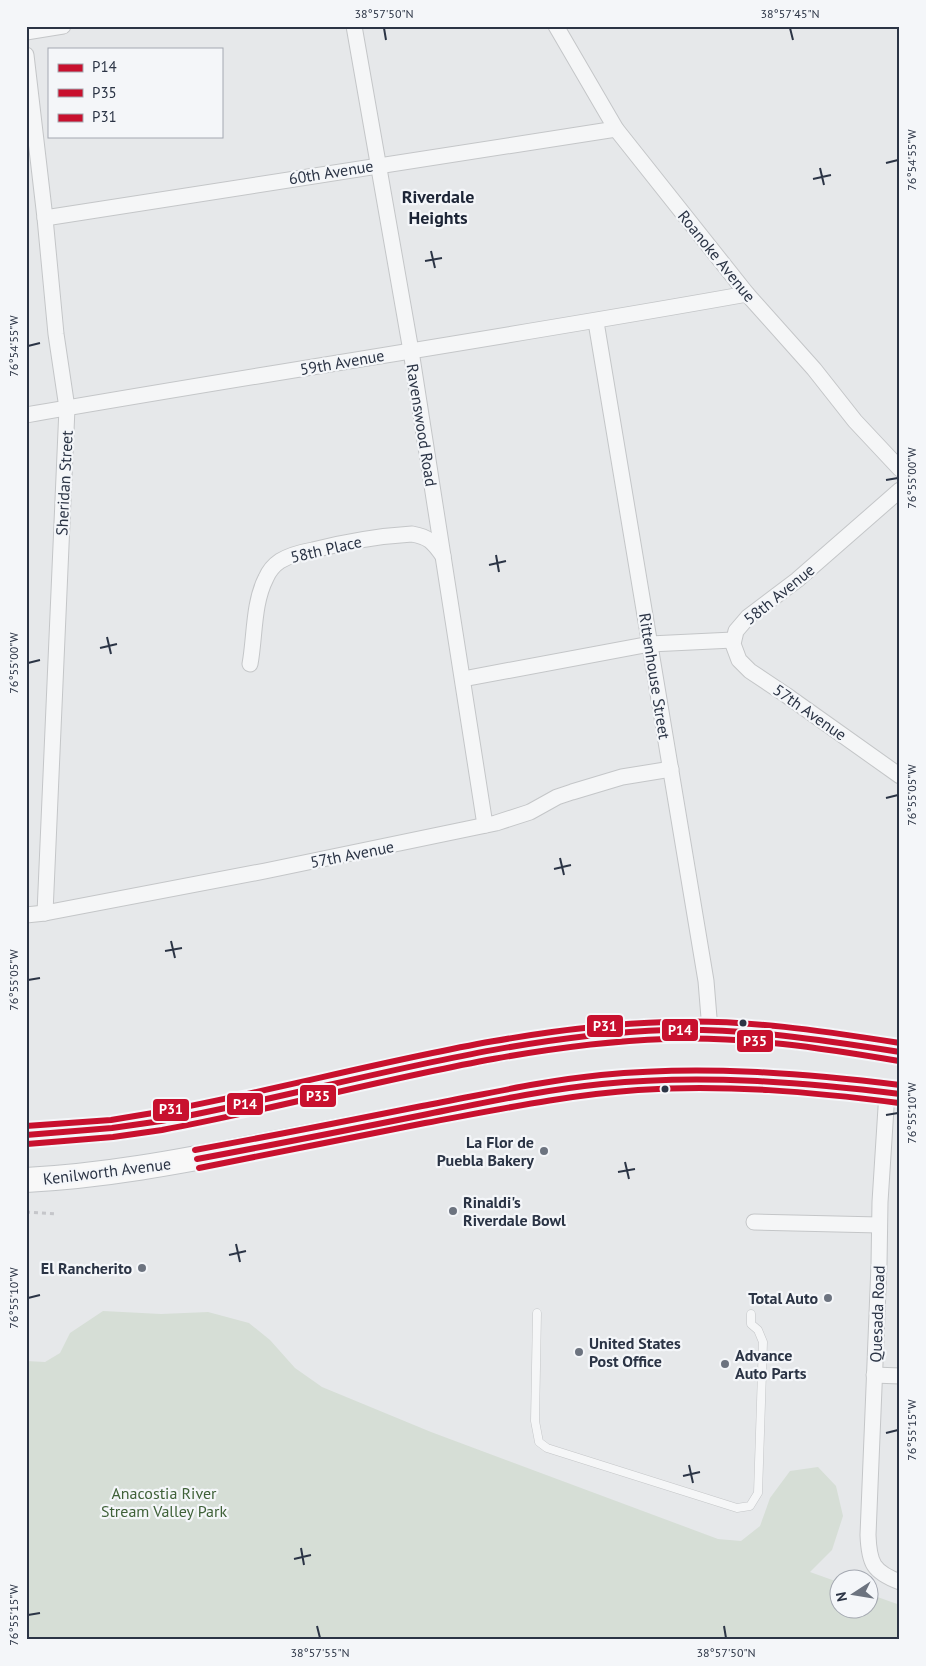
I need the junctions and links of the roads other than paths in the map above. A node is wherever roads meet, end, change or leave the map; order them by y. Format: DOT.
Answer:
graph roads {
  1 [pos="63,26"];
  2 [pos="354,26"];
  3 [pos="556,26"];
  4 [pos="26,32"];
  5 [pos="26,55"];
  6 [pos="616,129"];
  7 [pos="379,165"];
  8 [pos="45,218"];
  9 [pos="747,294"];
  10 [pos="596,322"];
  11 [pos="411,351"];
  12 [pos="67,408"];
  13 [pos="26,416"];
  14 [pos="900,469"];
  15 [pos="900,490"];
  16 [pos="444,558"];
  17 [pos="734,640"];
  18 [pos="650,644"];
  19 [pos="250,664"];
  20 [pos="463,679"];
  21 [pos="671,769"];
  22 [pos="900,776"];
  23 [pos="485,825"];
  24 [pos="45,913"];
  25 [pos="26,915"];
  26 [pos="710,1030"];
  27 [pos="900,1052"];
  28 [pos="894,1093"];
  29 [pos="26,1135"];
  30 [pos="26,1180"];
  31 [pos="754,1222"];
  32 [pos="879,1225"];
  33 [pos="537,1313"];
  34 [pos="751,1314"];
  35 [pos="874,1375"];
  36 [pos="900,1376"];
  37 [pos="900,1582"];
  1 -- 4 [label="street"];
  2 -- 7 [label="street, Ravenswood Road"];
  3 -- 6 [label="street, Roanoke Avenue"];
  5 -- 8 [label="street, Sheridan Street"];
  6 -- 7 [label="street, 60th Avenue"];
  6 -- 9 [label="street, Roanoke Avenue"];
  7 -- 8 [label="street, 60th Avenue"];
  7 -- 11 [label="street, Ravenswood Road"];
  8 -- 12 [label="street, Sheridan Street"];
  9 -- 10 [label="street, 59th Avenue"];
  9 -- 14 [label="street, Roanoke Avenue"];
  10 -- 11 [label="street, 59th Avenue"];
  10 -- 18 [label="street, Rittenhouse Street"];
  11 -- 12 [label="street, 59th Avenue"];
  11 -- 16 [label="street, Ravenswood Road"];
  12 -- 13 [label="street, 59th Avenue"];
  12 -- 24 [label="street, Sheridan Street"];
  15 -- 17 [label="street, 58th Avenue"];
  16 -- 19 [label="street, 58th Place"];
  16 -- 20 [label="street, Ravenswood Road"];
  17 -- 18 [label="street, 58th Avenue"];
  17 -- 22 [label="street, 57th Avenue"];
  18 -- 20 [label="street, 58th Avenue"];
  18 -- 21 [label="street, Rittenhouse Street"];
  20 -- 23 [label="street, Ravenswood Road"];
  21 -- 23 [label="street, 57th Avenue"];
  21 -- 26 [label="street, Rittenhouse Street"];
  23 -- 24 [label="street, 57th Avenue"];
  24 -- 25 [label="street, 57th Avenue"];
  26 -- 27 [label="main road"];
  26 -- 29 [label="main road"];
  28 -- 30 [label="main road, Kenilworth Avenue"];
  28 -- 32 [label="street, Quesada Road"];
  31 -- 32 [label="street"];
  32 -- 35 [label="street, Quesada Road"];
  33 -- 34 [label="lane"];
  35 -- 36 [label="street"];
  35 -- 37 [label="street, Quesada Road"];
}
